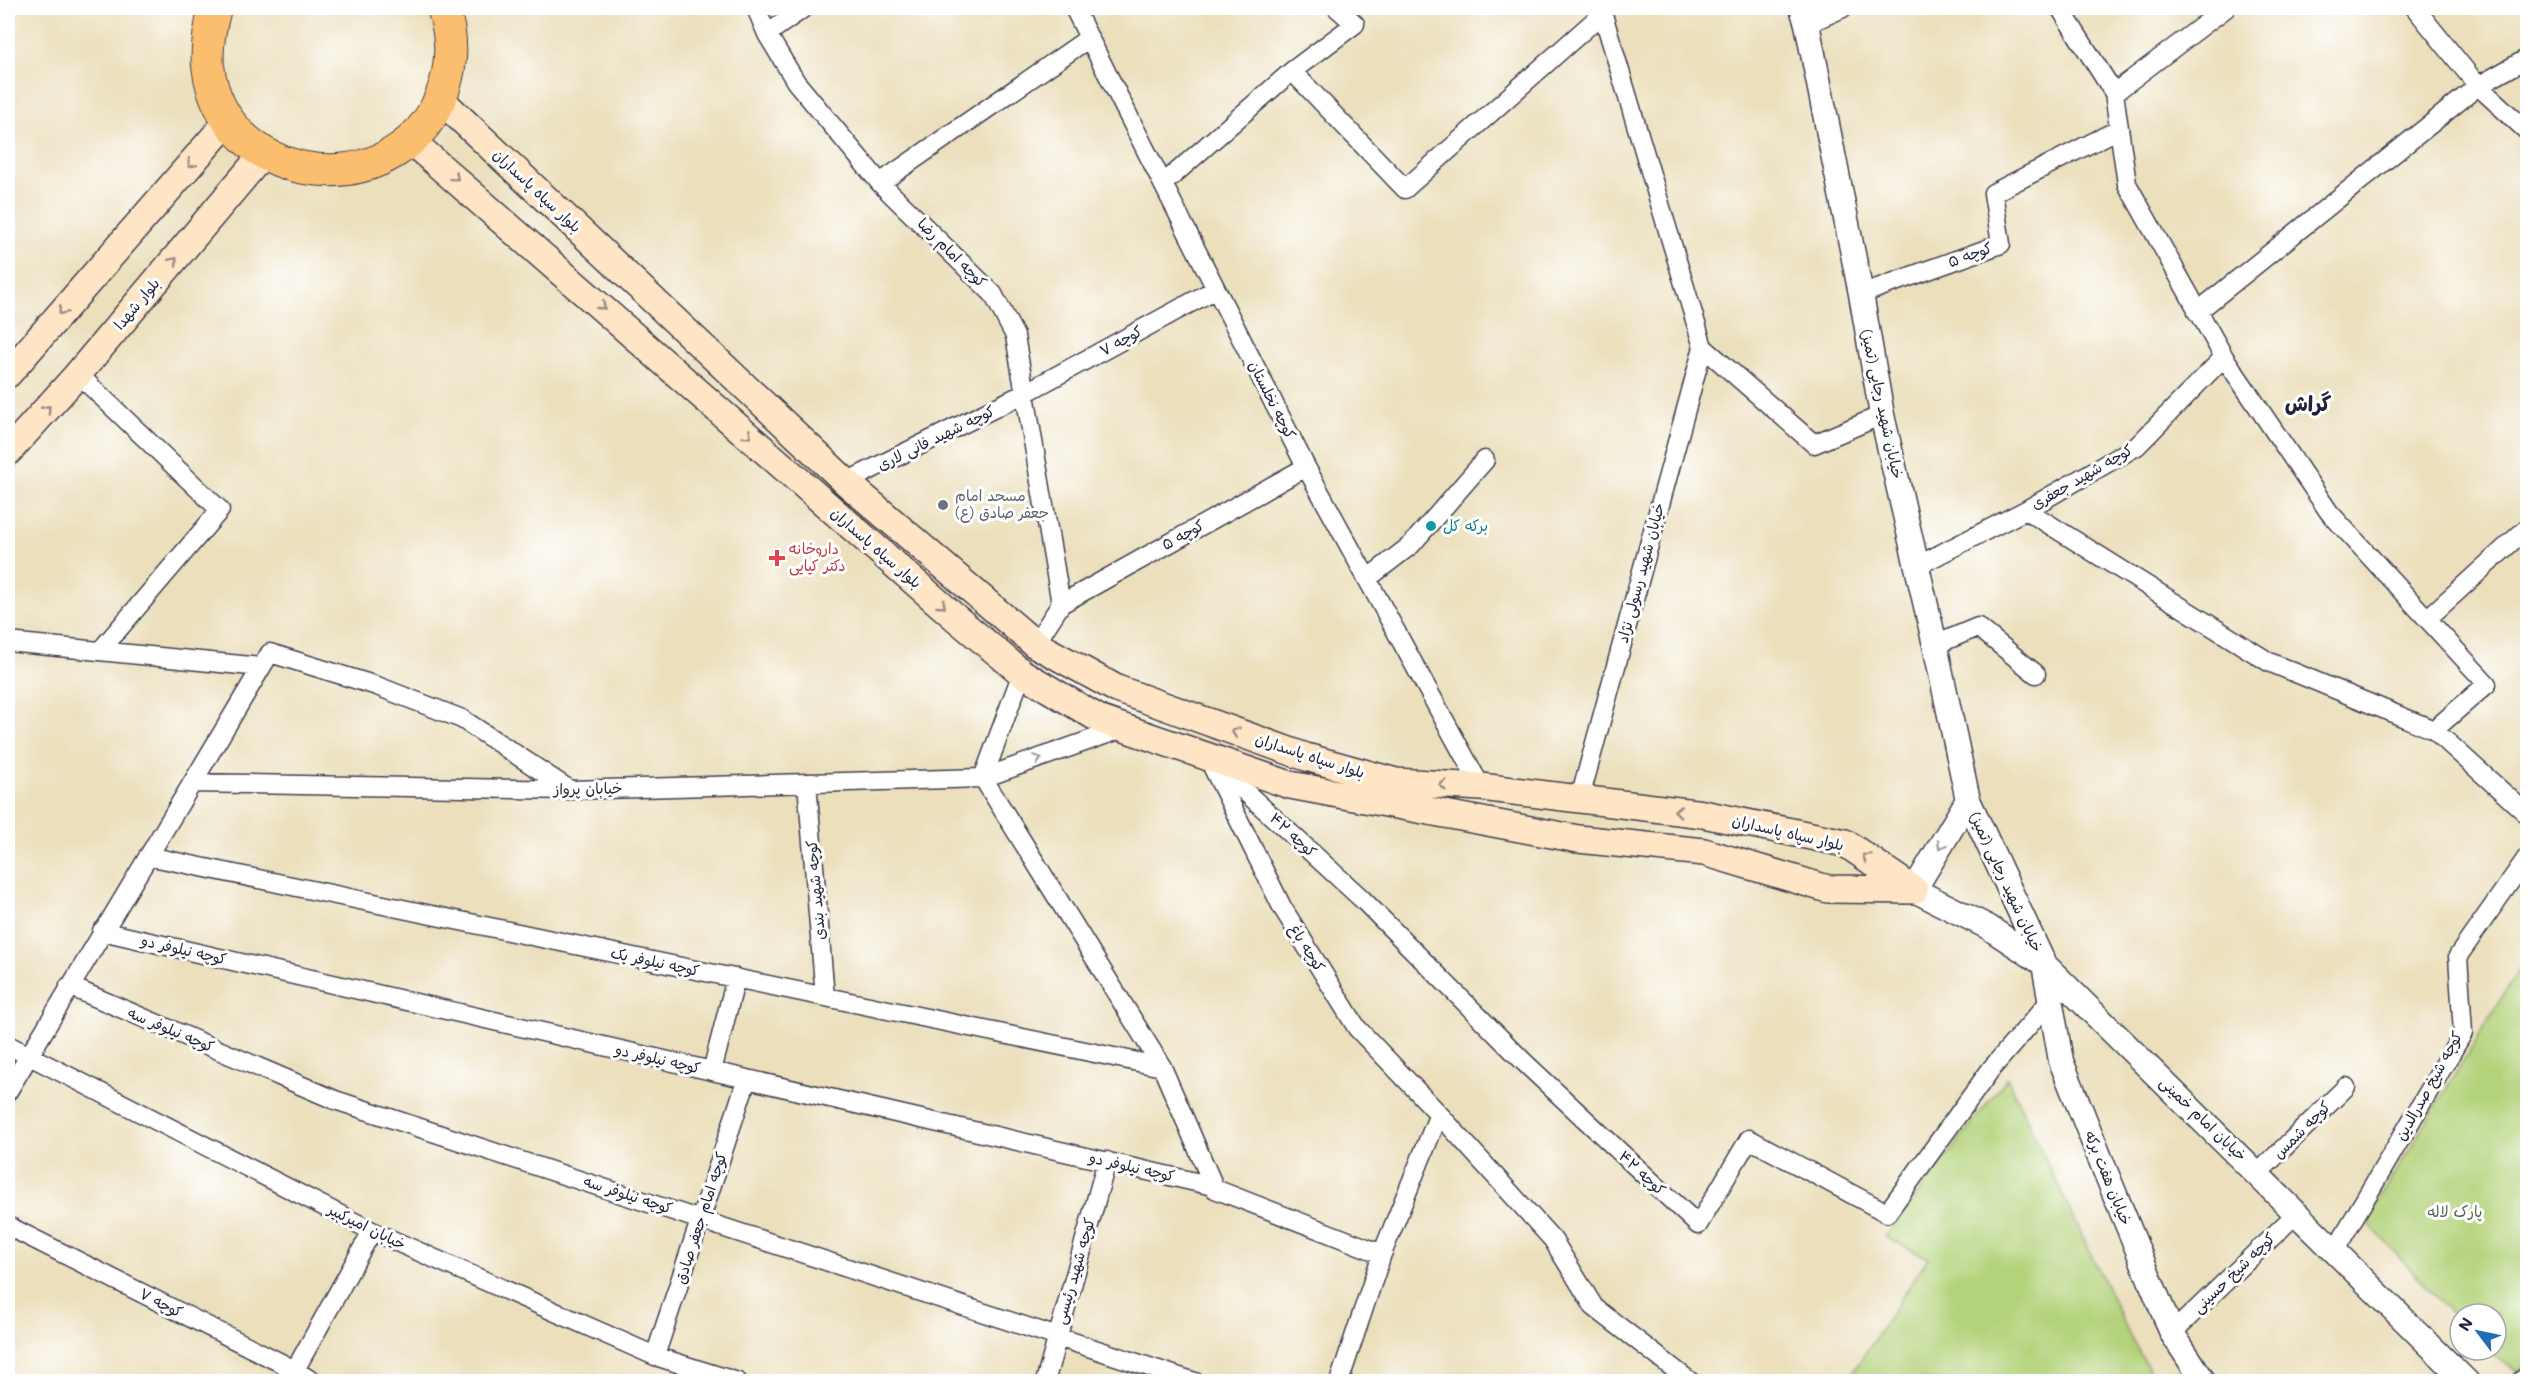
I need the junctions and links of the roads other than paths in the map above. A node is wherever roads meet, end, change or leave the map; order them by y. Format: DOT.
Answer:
graph roads {
  1 [pos="443,8"];
  2 [pos="756,8"];
  3 [pos="804,8"];
  4 [pos="1074,8"];
  5 [pos="1337,8"];
  6 [pos="1843,8"];
  7 [pos="2060,8"];
  8 [pos="2226,8"];
  9 [pos="2415,8"];
  10 [pos="1602,10"];
  11 [pos="1804,16"];
  12 [pos="208,17"];
  13 [pos="767,34"];
  14 [pos="1089,38"];
  15 [pos="2528,58"];
  16 [pos="1292,71"];
  17 [pos="2478,86"];
  18 [pos="2114,93"];
  19 [pos="440,99"];
  20 [pos="229,120"];
  21 [pos="2119,129"];
  22 [pos="2528,132"];
  23 [pos="410,140"];
  24 [pos="264,153"];
  25 [pos="880,183"];
  26 [pos="1163,184"];
  27 [pos="1216,289"];
  28 [pos="1861,294"];
  29 [pos="2197,312"];
  30 [pos="1703,347"];
  31 [pos="2224,357"];
  32 [pos="8,374"];
  33 [pos="78,374"];
  34 [pos="1025,393"];
  35 [pos="1882,415"];
  36 [pos="8,452"];
  37 [pos="1485,460"];
  38 [pos="1306,467"];
  39 [pos="846,482"];
  40 [pos="2026,510"];
  41 [pos="2528,527"];
  42 [pos="1917,566"];
  43 [pos="1367,579"];
  44 [pos="1061,604"];
  45 [pos="2428,618"];
  46 [pos="8,642"];
  47 [pos="1035,644"];
  48 [pos="1935,645"];
  49 [pos="100,651"];
  50 [pos="261,667"];
  51 [pos="1022,673"];
  52 [pos="2036,674"];
  53 [pos="1124,728"];
  54 [pos="2434,730"];
  55 [pos="1209,758"];
  56 [pos="983,778"];
  57 [pos="193,783"];
  58 [pos="807,783"];
  59 [pos="1481,787"];
  60 [pos="570,790"];
  61 [pos="1580,798"];
  62 [pos="1968,800"];
  63 [pos="2528,815"];
  64 [pos="148,856"];
  65 [pos="2528,856"];
  66 [pos="1914,890"];
  67 [pos="102,932"];
  68 [pos="2044,964"];
  69 [pos="736,978"];
  70 [pos="69,986"];
  71 [pos="825,997"];
  72 [pos="2050,1001"];
  73 [pos="8,1045"];
  74 [pos="27,1055"];
  75 [pos="1162,1067"];
  76 [pos="711,1071"];
  77 [pos="747,1079"];
  78 [pos="2346,1087"];
  79 [pos="8,1091"];
  80 [pos="1439,1114"];
  81 [pos="1107,1161"];
  82 [pos="2258,1173"];
  83 [pos="1213,1186"];
  84 [pos="2297,1213"];
  85 [pos="700,1218"];
  86 [pos="8,1226"];
  87 [pos="372,1231"];
  88 [pos="2335,1250"];
  89 [pos="1382,1254"];
  90 [pos="2172,1333"];
  91 [pos="1057,1334"];
  92 [pos="655,1356"];
  93 [pos="2528,1375"];
  94 [pos="291,1376"];
  95 [pos="708,1377"];
  96 [pos="313,1382"];
  97 [pos="738,1382"];
  98 [pos="1045,1382"];
  99 [pos="1196,1382"];
  100 [pos="1339,1382"];
  101 [pos="1691,1382"];
  102 [pos="2204,1382"];
  103 [pos="2467,1382"];
  104 [pos="2520,1382"];
  1 -- 19 [label="highway"];
  2 -- 13 [label="street, کوچه امام رضا"];
  3 -- 13 [label="street"];
  4 -- 14 [label="street, کوچه نخلستان"];
  5 -- 16 [label="street"];
  6 -- 11 [label="street"];
  7 -- 18 [label="street"];
  8 -- 18 [label="street"];
  9 -- 17 [label="street"];
  10 -- 16 [label="street"];
  10 -- 30 [label="street"];
  11 -- 28 [label="street, خیابان شهید رجایی (تمیز)"];
  12 -- 20 [label="highway"];
  13 -- 25 [label="street, کوچه امام رضا"];
  14 -- 25 [label="street"];
  14 -- 26 [label="street, کوچه نخلستان"];
  15 -- 17 [label="street"];
  16 -- 26 [label="street"];
  17 -- 22 [label="street"];
  17 -- 29 [label="street"];
  18 -- 21 [label="street"];
  19 -- 23 [label="highway"];
  19 -- 39 [label="main road, بلوار سپاه پاسداران"];
  20 -- 24 [label="highway"];
  20 -- 32 [label="main road, one-way"];
  21 -- 28 [label="street, کوچه ۵"];
  21 -- 29 [label="street"];
  23 -- 24 [label="highway"];
  23 -- 51 [label="main road, بلوار سپاه پاسداران, one-way"];
  33 -- 24 [label="main road, بلوار شهدا, one-way"];
  25 -- 34 [label="street, کوچه امام رضا"];
  26 -- 27 [label="street, کوچه نخلستان"];
  27 -- 34 [label="street, کوچه ۷"];
  27 -- 38 [label="street, کوچه نخلستان"];
  28 -- 35 [label="street, خیابان شهید رجایی (تمیز)"];
  29 -- 31 [label="street"];
  30 -- 35 [label="street"];
  30 -- 61 [label="street, خیابان شهید رسولی نژاد"];
  31 -- 40 [label="street, کوچه شهید جعفری"];
  31 -- 45 [label="street"];
  36 -- 33 [label="main road, بلوار شهدا, one-way"];
  33 -- 49 [label="street"];
  34 -- 39 [label="street, کوچه شهید فانی لاری"];
  34 -- 44 [label="street, کوچه امام رضا"];
  35 -- 42 [label="street, خیابان شهید رجایی (تمیز)"];
  37 -- 43 [label="street"];
  38 -- 43 [label="street, کوچه نخلستان"];
  38 -- 44 [label="street, کوچه ۵"];
  39 -- 47 [label="main road, بلوار سپاه پاسداران"];
  40 -- 42 [label="street, کوچه شهید جعفری"];
  40 -- 54 [label="street"];
  41 -- 45 [label="street"];
  42 -- 48 [label="street, خیابان شهید رجایی (تمیز)"];
  43 -- 59 [label="street, کوچه نخلستان"];
  44 -- 47 [label="street"];
  45 -- 54 [label="street"];
  46 -- 49 [label="street"];
  59 -- 47 [label="main road, بلوار سپاه پاسداران, one-way"];
  48 -- 52 [label="street"];
  48 -- 62 [label="street, خیابان شهید رجایی (تمیز)"];
  49 -- 50 [label="street"];
  50 -- 57 [label="street"];
  50 -- 60 [label="street"];
  51 -- 53 [label="main road, بلوار سپاه پاسداران"];
  51 -- 56 [label="street"];
  53 -- 55 [label="main road, بلوار سپاه پاسداران"];
  56 -- 53 [label="street, خیابان پرواز, one-way"];
  54 -- 63 [label="street"];
  55 -- 66 [label="main road, بلوار سپاه پاسداران"];
  55 -- 72 [label="street, کوچه ۴۲"];
  55 -- 80 [label="street, کوچه باغ"];
  56 -- 58 [label="street, خیابان پرواز"];
  56 -- 75 [label="street"];
  57 -- 60 [label="street, خیابان پرواز"];
  57 -- 64 [label="street"];
  58 -- 60 [label="street, خیابان پرواز"];
  58 -- 71 [label="street, کوچه شهید بندی"];
  59 -- 61 [label="main road, بلوار سپاه پاسداران"];
  66 -- 61 [label="main road, بلوار سپاه پاسداران, one-way"];
  62 -- 66 [label="street, خیابان شهید رجایی (تمیز), one-way"];
  62 -- 68 [label="street, خیابان شهید رجایی (تمیز)"];
  64 -- 67 [label="street"];
  64 -- 69 [label="street, کوچه نیلوفر یک"];
  65 -- 88 [label="street, کوچه شیخ صدرالدین"];
  66 -- 68 [label="street, خیابان امام خمینی"];
  67 -- 70 [label="street"];
  67 -- 76 [label="street, کوچه نیلوفر دو"];
  68 -- 72 [label="street, خیابان هفت برکه"];
  68 -- 82 [label="street, خیابان امام خمینی"];
  69 -- 71 [label="street, کوچه نیلوفر یک"];
  69 -- 76 [label="street"];
  70 -- 74 [label="street"];
  70 -- 85 [label="street, کوچه نیلوفر سه"];
  71 -- 75 [label="street, کوچه نیلوفر یک"];
  72 -- 90 [label="street, خیابان هفت برکه"];
  73 -- 74 [label="street, خیابان امیرکبیر"];
  74 -- 79 [label="street"];
  74 -- 87 [label="street, خیابان امیرکبیر"];
  75 -- 83 [label="street"];
  76 -- 77 [label="street, کوچه نیلوفر دو"];
  77 -- 81 [label="street, کوچه نیلوفر دو"];
  77 -- 85 [label="street, کوچه امام جعفر صادق"];
  78 -- 82 [label="street, کوچه شمس"];
  80 -- 89 [label="street"];
  80 -- 101 [label="street, کوچه باغ"];
  81 -- 83 [label="street, کوچه نیلوفر دو"];
  81 -- 91 [label="street, کوچه شهید رئیسی"];
  82 -- 84 [label="street, خیابان امام خمینی"];
  83 -- 89 [label="street, کوچه نیلوفر دو"];
  84 -- 88 [label="street, خیابان امام خمینی"];
  84 -- 90 [label="street, کوچه شیخ حسینی"];
  85 -- 91 [label="street, کوچه نیلوفر سه"];
  85 -- 92 [label="street, کوچه امام جعفر صادق"];
  86 -- 94 [label="street, کوچه ۷"];
  87 -- 92 [label="street, خیابان امیرکبیر"];
  87 -- 94 [label="street"];
  88 -- 103 [label="street, خیابان امام خمینی"];
  89 -- 100 [label="street"];
  90 -- 102 [label="street, خیابان هفت برکه"];
  91 -- 98 [label="street, کوچه شهید رئیسی"];
  91 -- 99 [label="street, کوچه نیلوفر سه"];
  92 -- 95 [label="street, خیابان امیرکبیر"];
  93 -- 104 [label="street"];
  94 -- 96 [label="street, کوچه ۷"];
  95 -- 97 [label="street, خیابان امیرکبیر"];
}
